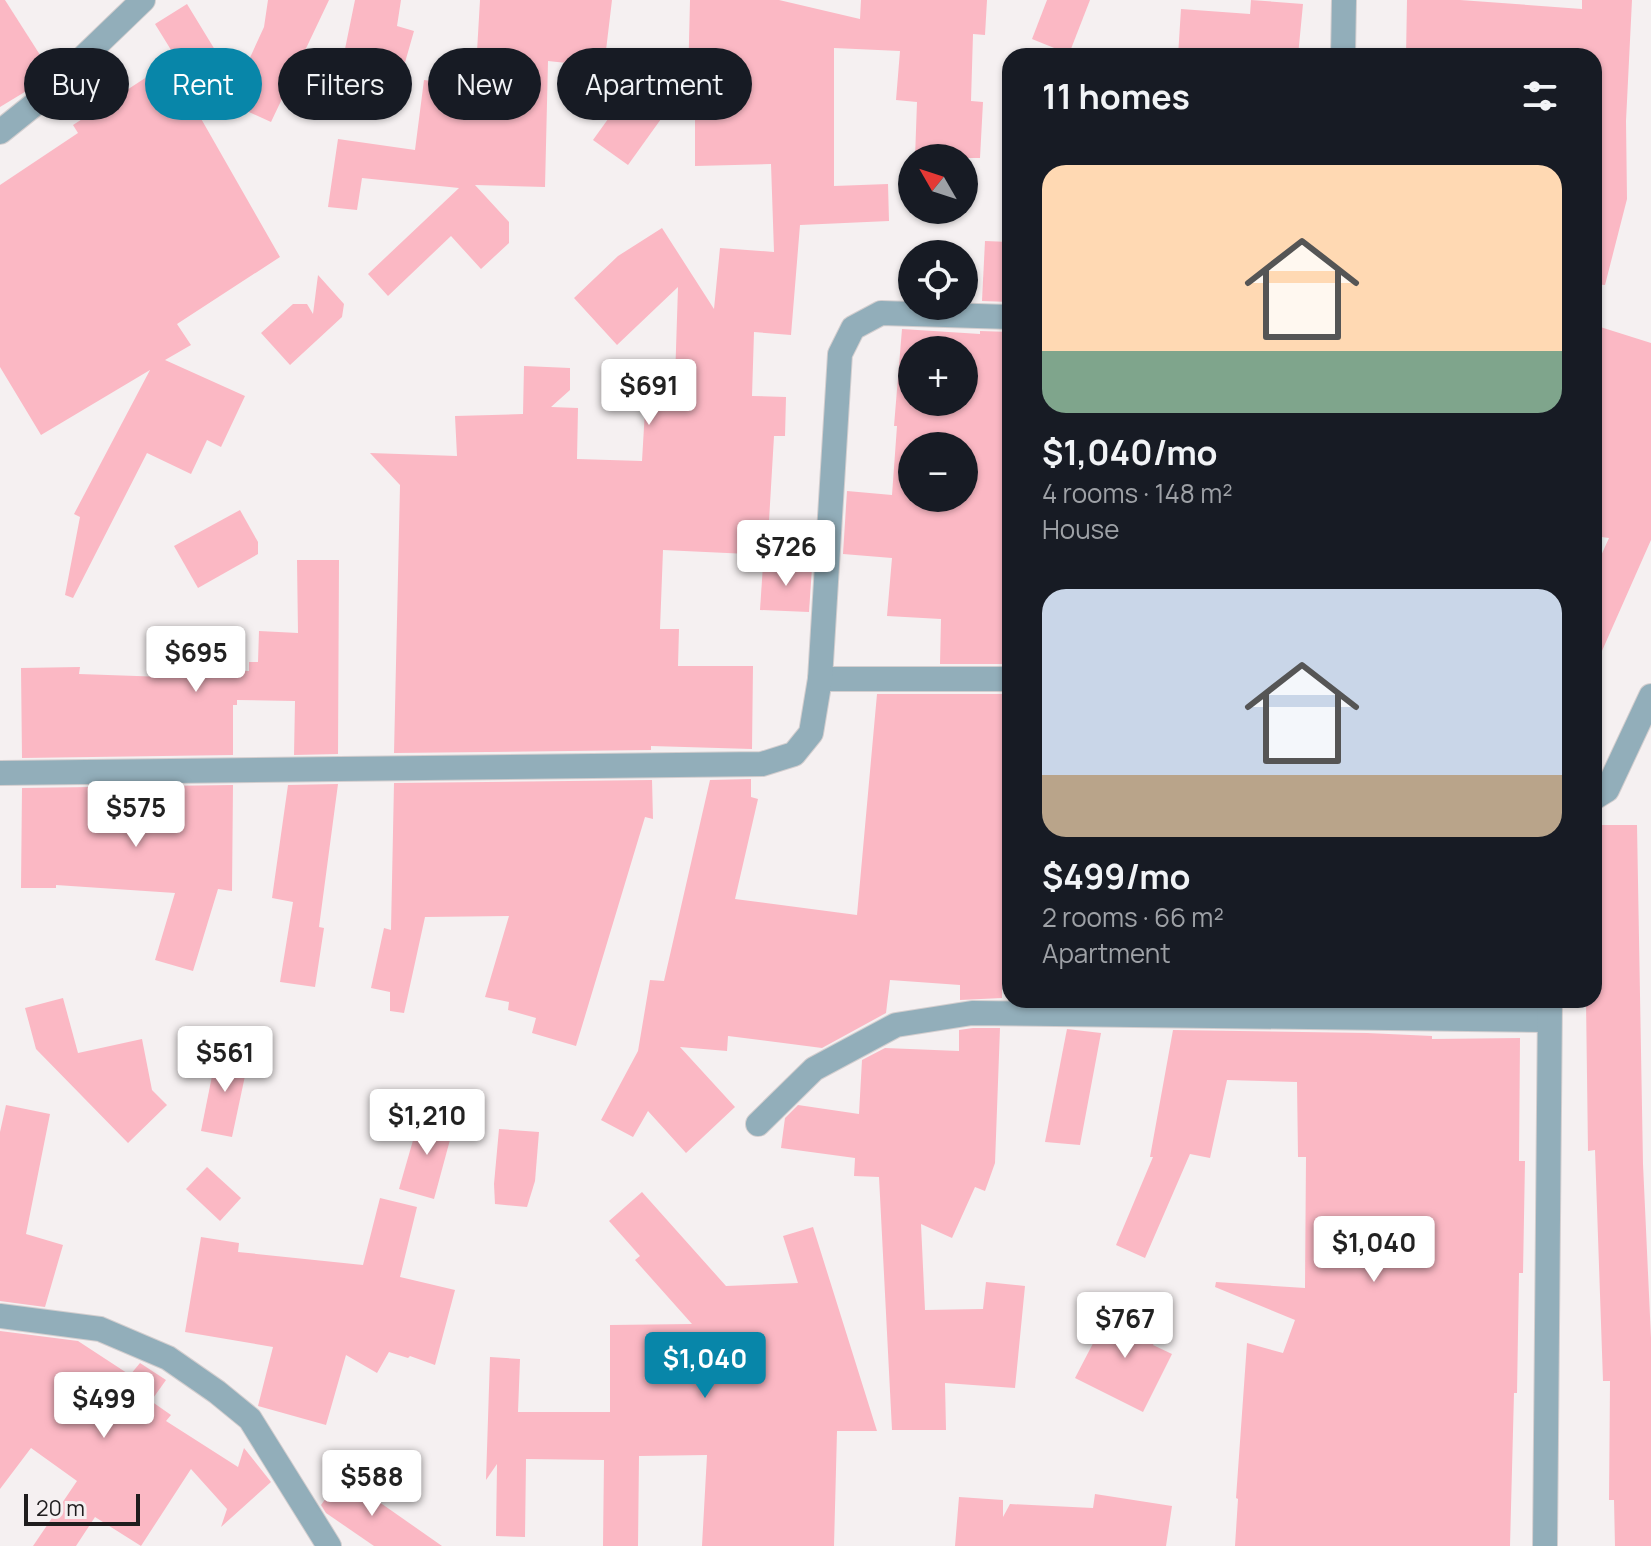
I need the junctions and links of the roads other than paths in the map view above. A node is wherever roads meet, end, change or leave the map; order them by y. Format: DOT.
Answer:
graph roads {
  1 [pos="143,0"];
  2 [pos="1344,0"];
  3 [pos="1343,48"];
  4 [pos="0,132"];
  5 [pos="1002,317"];
  6 [pos="820,679"];
  7 [pos="1002,679"];
  8 [pos="1651,696"];
  9 [pos="0,773"];
  10 [pos="1602,793"];
  11 [pos="1549,1010"];
  12 [pos="758,1124"];
  13 [pos="0,1316"];
  14 [pos="329,1546"];
  15 [pos="1545,1546"];
  1 -- 4 [label="street"];
  2 -- 3 [label="street"];
  5 -- 6 [label="street"];
  6 -- 7 [label="street"];
  6 -- 9 [label="street"];
  8 -- 10 [label="street"];
  11 -- 12 [label="street"];
  11 -- 15 [label="street"];
  13 -- 14 [label="street"];
}
